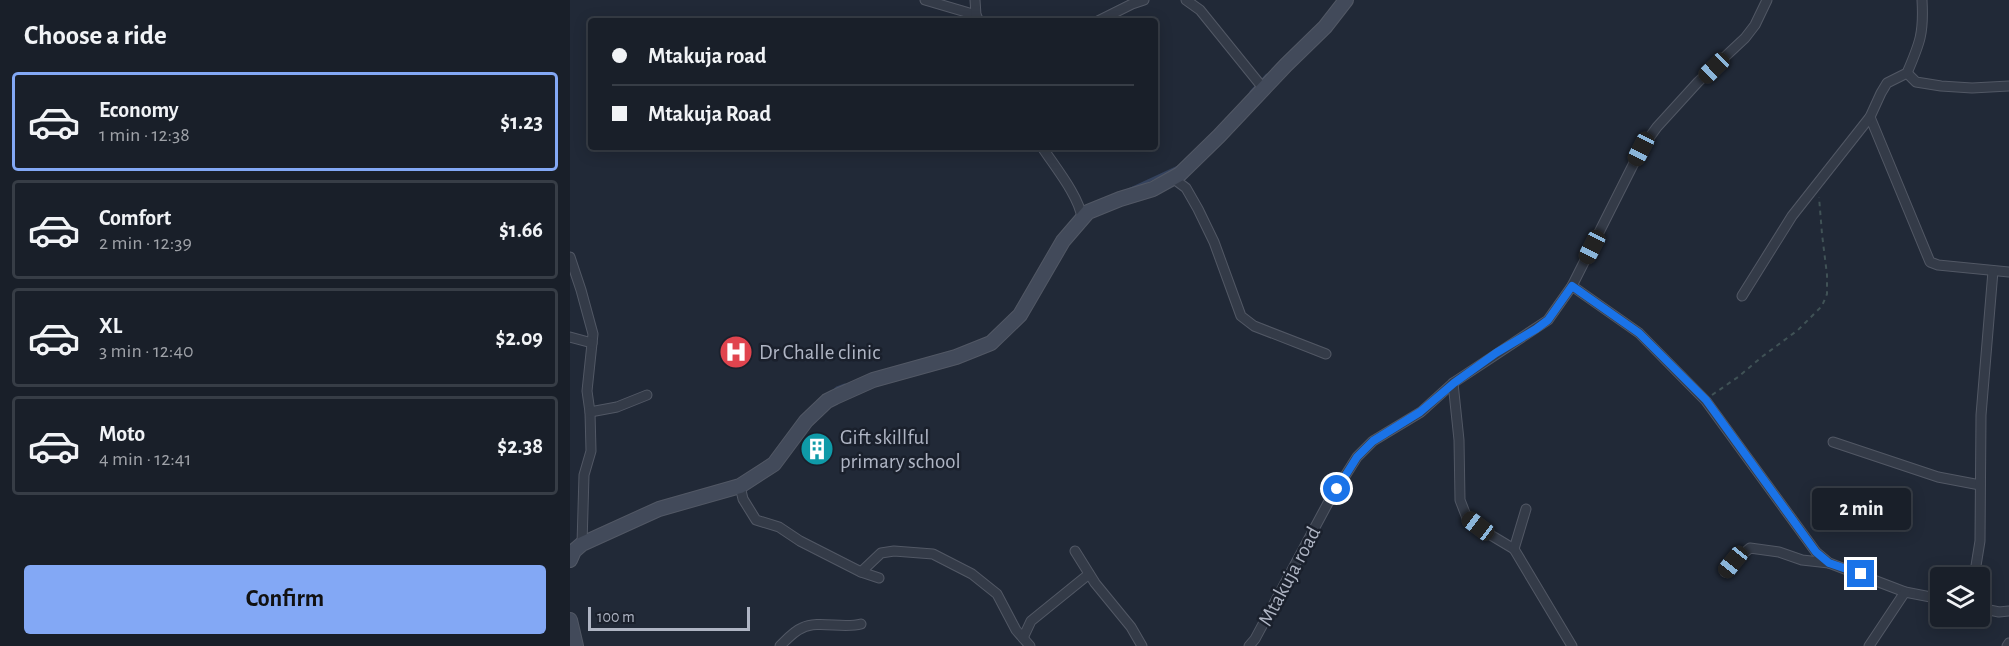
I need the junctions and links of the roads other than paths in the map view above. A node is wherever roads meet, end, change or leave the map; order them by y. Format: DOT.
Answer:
graph roads {
  1 [pos="925,0"];
  2 [pos="975,0"];
  3 [pos="1144,0"];
  4 [pos="1186,0"];
  5 [pos="1346,0"];
  6 [pos="1767,0"];
  7 [pos="1922,0"];
  8 [pos="977,18"];
  9 [pos="1104,18"];
  10 [pos="1907,73"];
  11 [pos="2009,86"];
  12 [pos="1263,88"];
  13 [pos="1870,117"];
  14 [pos="1044,150"];
  15 [pos="1174,179"];
  16 [pos="1082,218"];
  17 [pos="570,257"];
  18 [pos="1993,271"];
  19 [pos="2009,272"];
  20 [pos="1572,286"];
  21 [pos="1742,296"];
  22 [pos="570,337"];
  23 [pos="592,343"];
  24 [pos="1326,354"];
  25 [pos="1454,383"];
  26 [pos="647,395"];
  27 [pos="590,412"];
  28 [pos="1833,442"];
  29 [pos="1980,485"];
  30 [pos="740,486"];
  31 [pos="1527,509"];
  32 [pos="582,543"];
  33 [pos="1514,549"];
  34 [pos="1075,551"];
  35 [pos="570,560"];
  36 [pos="1829,563"];
  37 [pos="1976,567"];
  38 [pos="861,572"];
  39 [pos="1725,572"];
  40 [pos="1089,574"];
  41 [pos="879,578"];
  42 [pos="1905,592"];
  43 [pos="1930,597"];
  44 [pos="1990,610"];
  45 [pos="2009,611"];
  46 [pos="570,620"];
  47 [pos="861,624"];
  48 [pos="1023,638"];
  49 [pos="576,646"];
  50 [pos="780,646"];
  51 [pos="1030,646"];
  52 [pos="1142,646"];
  53 [pos="1249,646"];
  54 [pos="1572,646"];
  55 [pos="1869,646"];
  1 -- 8 [label="street"];
  2 -- 8 [label="street"];
  3 -- 9 [label="street"];
  4 -- 12 [label="street"];
  5 -- 12 [label="street"];
  6 -- 20 [label="street, Mtakuja road"];
  7 -- 10 [label="street"];
  10 -- 11 [label="street"];
  10 -- 13 [label="street"];
  12 -- 15 [label="street"];
  13 -- 18 [label="street"];
  13 -- 21 [label="street"];
  14 -- 16 [label="street"];
  15 -- 16 [label="street"];
  15 -- 24 [label="street"];
  16 -- 30 [label="street"];
  17 -- 23 [label="street"];
  18 -- 19 [label="street"];
  18 -- 29 [label="street"];
  20 -- 25 [label="street, Mtakuja road"];
  20 -- 36 [label="street"];
  22 -- 23 [label="street"];
  23 -- 27 [label="street"];
  25 -- 33 [label="street"];
  25 -- 53 [label="street, Mtakuja road"];
  26 -- 27 [label="street"];
  27 -- 32 [label="street"];
  28 -- 29 [label="street"];
  29 -- 37 [label="street"];
  30 -- 32 [label="street"];
  30 -- 38 [label="street"];
  31 -- 33 [label="street"];
  32 -- 35 [label="street"];
  33 -- 54 [label="street"];
  34 -- 40 [label="street"];
  36 -- 39 [label="street"];
  36 -- 42 [label="street"];
  38 -- 41 [label="street"];
  38 -- 48 [label="street"];
  40 -- 48 [label="street"];
  40 -- 52 [label="street"];
  42 -- 43 [label="street"];
  42 -- 55 [label="street"];
  44 -- 45 [label="street"];
  46 -- 49 [label="street"];
  47 -- 50 [label="street"];
  48 -- 51 [label="street"];
}
